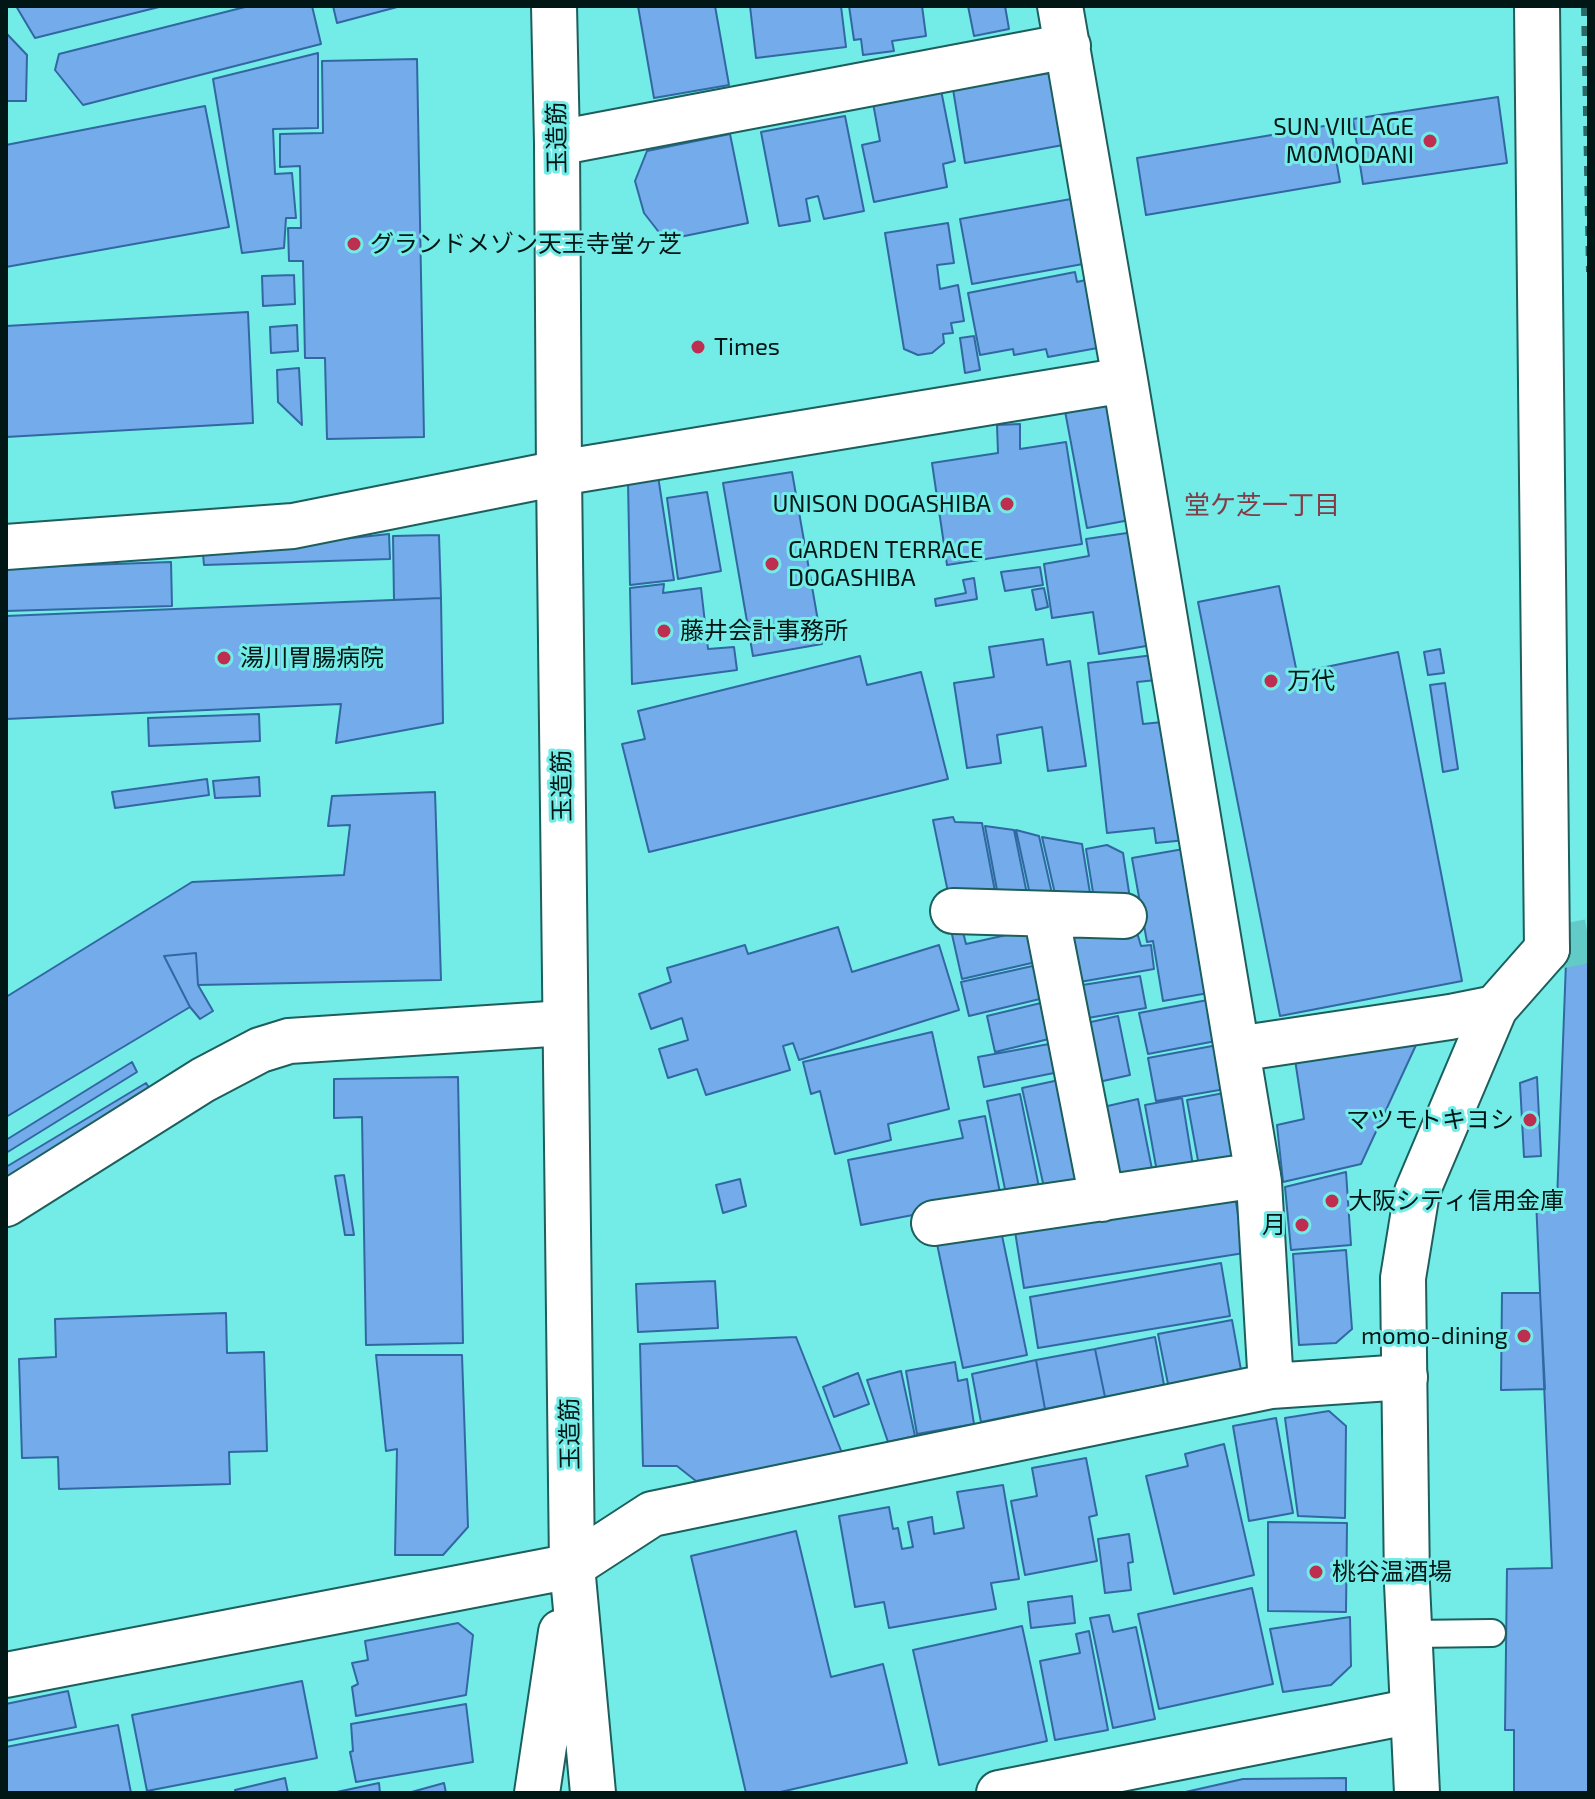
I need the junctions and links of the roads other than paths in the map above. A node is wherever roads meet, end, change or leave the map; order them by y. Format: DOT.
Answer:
graph roads {
  1 [pos="554,6"];
  2 [pos="1537,6"];
  3 [pos="1064,26"];
  4 [pos="557,143"];
  5 [pos="1125,380"];
  6 [pos="559,473"];
  7 [pos="6,547"];
  8 [pos="953,911"];
  9 [pos="1046,914"];
  10 [pos="1124,916"];
  11 [pos="1495,1008"];
  12 [pos="565,1023"];
  13 [pos="1237,1049"];
  14 [pos="1258,1175"];
  15 [pos="1102,1199"];
  16 [pos="6,1204"];
  17 [pos="934,1223"];
  18 [pos="1405,1377"];
  19 [pos="1271,1386"];
  20 [pos="572,1566"];
  21 [pos="1492,1633"];
  22 [pos="1410,1634"];
  23 [pos="6,1675"];
  24 [pos="1413,1711"];
  25 [pos="537,1793"];
  26 [pos="593,1793"];
  27 [pos="999,1793"];
  28 [pos="1417,1793"];
  1 -- 4 [label="street, 玉造筋"];
  2 -- 11 [label="street"];
  3 -- 4 [label="street"];
  3 -- 5 [label="street"];
  4 -- 6 [label="street, 玉造筋"];
  5 -- 6 [label="street"];
  5 -- 13 [label="street"];
  6 -- 7 [label="street"];
  6 -- 12 [label="street, 玉造筋"];
  8 -- 9 [label="street"];
  9 -- 10 [label="street"];
  9 -- 15 [label="street"];
  11 -- 13 [label="street"];
  11 -- 18 [label="street"];
  12 -- 16 [label="street"];
  12 -- 20 [label="street, 玉造筋"];
  13 -- 14 [label="street"];
  14 -- 15 [label="street"];
  14 -- 19 [label="street"];
  15 -- 17 [label="street"];
  18 -- 19 [label="street"];
  18 -- 22 [label="street"];
  19 -- 20 [label="street"];
  20 -- 23 [label="street"];
  20 -- 25 [label="street, 玉造筋"];
  20 -- 26 [label="street, 玉造筋"];
  21 -- 22 [label="lane"];
  22 -- 24 [label="street"];
  24 -- 27 [label="street"];
  24 -- 28 [label="street"];
}
